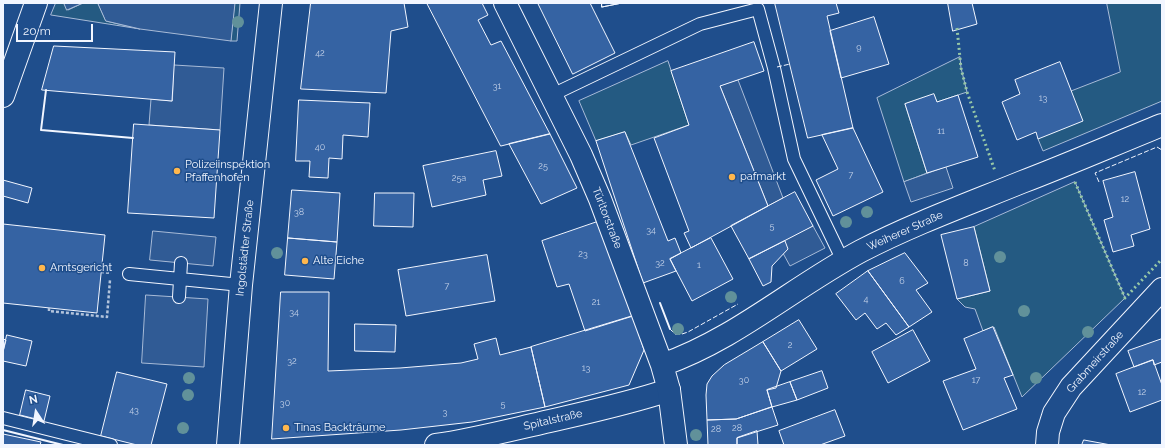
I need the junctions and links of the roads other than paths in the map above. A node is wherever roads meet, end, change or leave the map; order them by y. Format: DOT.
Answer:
graph roads {
  1 [pos="36,3"];
  2 [pos="271,3"];
  3 [pos="504,3"];
  4 [pos="552,95"];
  5 [pos="3,96"];
  6 [pos="1162,125"];
  7 [pos="843,261"];
  8 [pos="181,263"];
  9 [pos="129,274"];
  10 [pos="180,279"];
  11 [pos="241,285"];
  12 [pos="1162,289"];
  13 [pos="179,297"];
  14 [pos="662,365"];
  15 [pos="669,390"];
  16 [pos="3,418"];
  17 [pos="111,445"];
  18 [pos="228,445"];
  19 [pos="436,445"];
  20 [pos="676,445"];
  21 [pos="1047,445"];
  1 -- 5 [label="street"];
  2 -- 11 [label="street, Ingolstädter Straße"];
  3 -- 4 [label="street, Türltorstraße"];
  4 -- 7 [label="lane"];
  4 -- 14 [label="street, Türltorstraße"];
  6 -- 7 [label="street, Weiherer Straße"];
  7 -- 14 [label="street, Weiherer Straße"];
  8 -- 10 [label="lane"];
  9 -- 10 [label="lane"];
  10 -- 11 [label="lane"];
  10 -- 13 [label="lane"];
  11 -- 18 [label="street, Ingolstädter Straße"];
  12 -- 21 [label="street, Grabmeirstraße"];
  14 -- 15 [label="street, Türltorstraße"];
  15 -- 19 [label="street, Spitalstraße"];
  15 -- 20 [label="street, Türltorstraße"];
  16 -- 17 [label="lane"];
}
